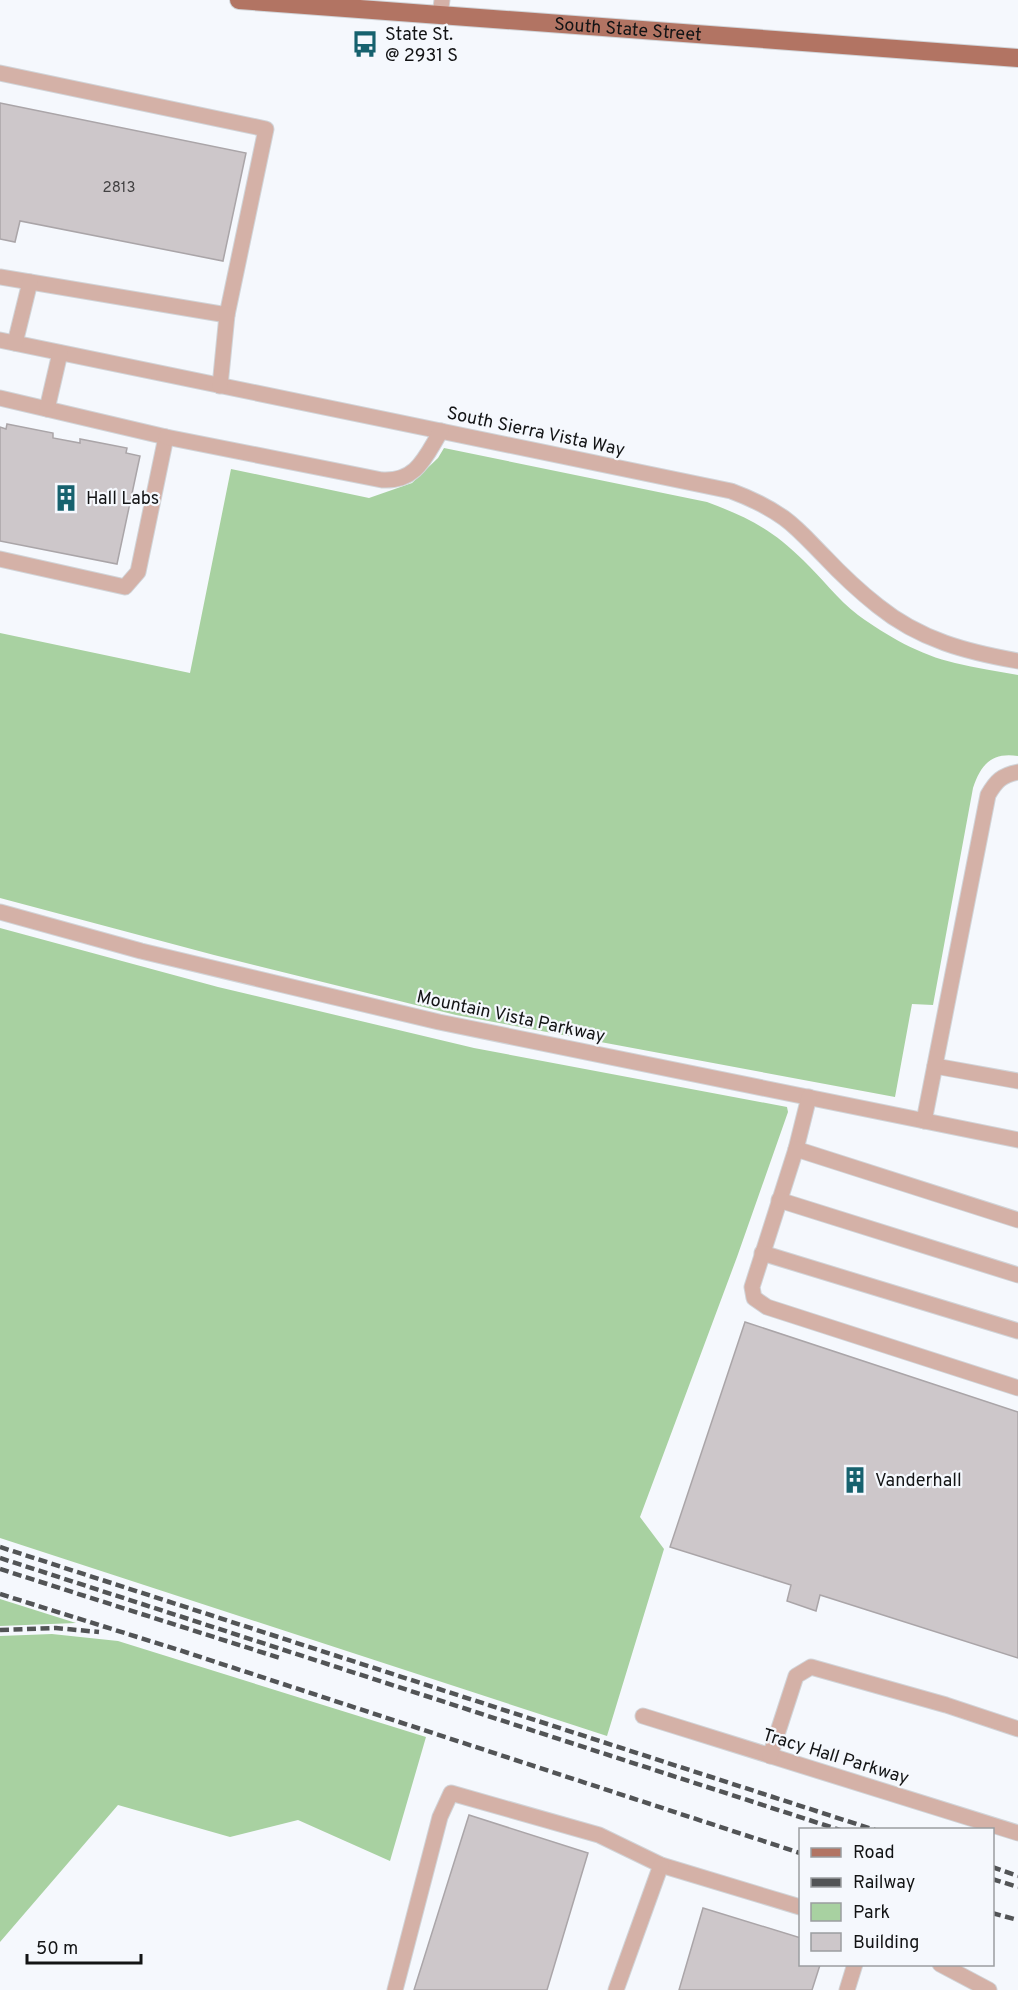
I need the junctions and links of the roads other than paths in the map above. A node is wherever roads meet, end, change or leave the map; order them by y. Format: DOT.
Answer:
graph roads {
  1 [pos="239,0"];
  2 [pos="441,8"];
  3 [pos="1018,58"];
  4 [pos="0,73"];
  5 [pos="0,277"];
  6 [pos="30,282"];
  7 [pos="226,315"];
  8 [pos="8,342"];
  9 [pos="60,353"];
  10 [pos="220,386"];
  11 [pos="0,398"];
  12 [pos="47,409"];
  13 [pos="441,431"];
  14 [pos="166,437"];
  15 [pos="0,559"];
  16 [pos="1018,661"];
  17 [pos="1018,772"];
  18 [pos="0,912"];
  19 [pos="935,1066"];
  20 [pos="1018,1081"];
  21 [pos="809,1097"];
  22 [pos="924,1121"];
  23 [pos="1018,1140"];
  24 [pos="796,1149"];
  25 [pos="779,1200"];
  26 [pos="1018,1220"];
  27 [pos="762,1253"];
  28 [pos="1018,1275"];
  29 [pos="1018,1331"];
  30 [pos="1018,1388"];
  31 [pos="643,1716"];
  32 [pos="1018,1729"];
  33 [pos="770,1756"];
  34 [pos="1018,1833"];
  35 [pos="661,1865"];
  36 [pos="799,1906"];
  37 [pos="855,1966"];
  38 [pos="942,1966"];
  39 [pos="395,1990"];
  40 [pos="616,1990"];
  41 [pos="847,1990"];
  42 [pos="989,1990"];
  1 -- 2 [label="main road, South State Street"];
  2 -- 3 [label="main road, South State Street"];
  4 -- 7 [label="street"];
  5 -- 6 [label="street"];
  6 -- 7 [label="street"];
  6 -- 8 [label="street"];
  7 -- 10 [label="street"];
  8 -- 9 [label="street, South Sierra Vista Way"];
  9 -- 10 [label="street, South Sierra Vista Way"];
  9 -- 12 [label="street"];
  10 -- 13 [label="street, South Sierra Vista Way"];
  11 -- 12 [label="street"];
  12 -- 14 [label="street"];
  13 -- 14 [label="street"];
  13 -- 16 [label="street, South Sierra Vista Way"];
  14 -- 15 [label="street"];
  17 -- 19 [label="street"];
  18 -- 21 [label="street, Mountain Vista Parkway"];
  19 -- 20 [label="street"];
  19 -- 22 [label="street"];
  21 -- 22 [label="street, Mountain Vista Parkway"];
  21 -- 24 [label="street"];
  22 -- 23 [label="street, Mountain Vista Parkway"];
  24 -- 25 [label="street"];
  24 -- 26 [label="street"];
  25 -- 27 [label="street"];
  25 -- 28 [label="street"];
  27 -- 29 [label="street"];
  27 -- 30 [label="street"];
  31 -- 33 [label="street, Tracy Hall Parkway"];
  32 -- 33 [label="street"];
  33 -- 34 [label="street, Tracy Hall Parkway"];
  35 -- 36 [label="street"];
  35 -- 39 [label="street"];
  35 -- 40 [label="street"];
  37 -- 41 [label="street"];
  38 -- 42 [label="street"];
}
